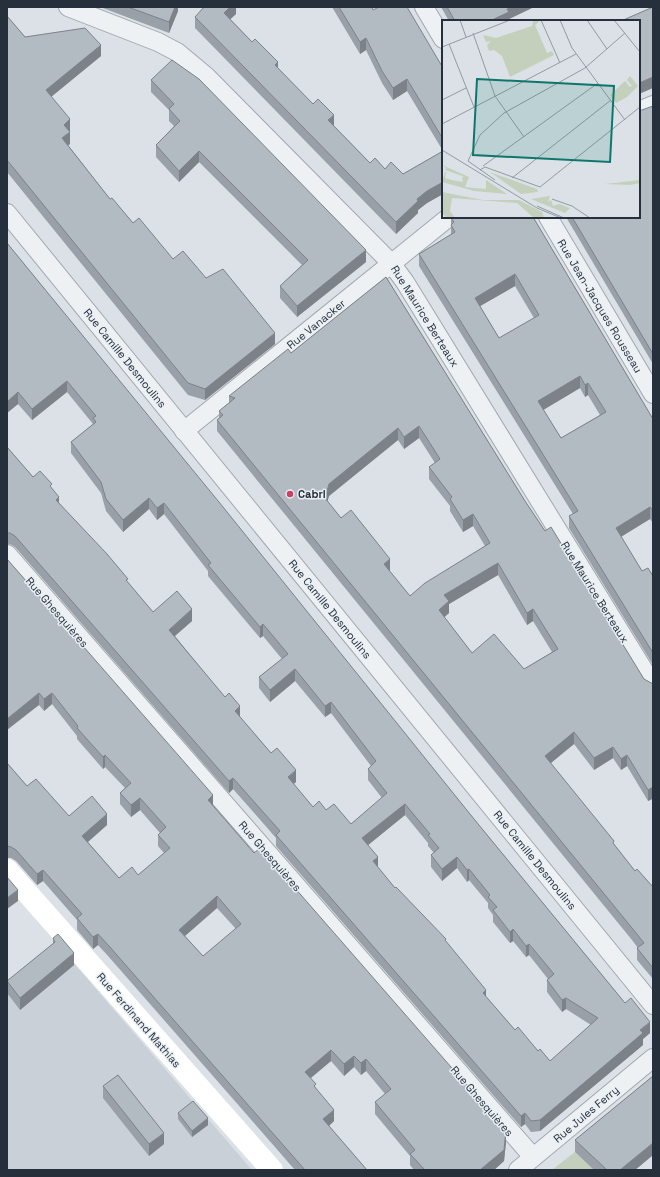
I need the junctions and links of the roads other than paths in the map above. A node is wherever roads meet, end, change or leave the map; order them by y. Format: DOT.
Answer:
graph roads {
  1 [pos="68,7"];
  2 [pos="424,7"];
  3 [pos="442,37"];
  4 [pos="653,105"];
  5 [pos="640,111"];
  6 [pos="7,213"];
  7 [pos="448,218"];
  8 [pos="549,218"];
  9 [pos="391,263"];
  10 [pos="653,394"];
  11 [pos="184,431"];
  12 [pos="7,554"];
  13 [pos="653,686"];
  14 [pos="7,870"];
  15 [pos="653,1005"];
  16 [pos="653,1058"];
  17 [pos="533,1157"];
  18 [pos="272,1170"];
  19 [pos="518,1170"];
  1 -- 9 [label="street, Rue Maurice Berteaux"];
  2 -- 3 [label="street"];
  4 -- 5 [label="street"];
  6 -- 11 [label="street, Rue Camille Desmoulins"];
  7 -- 9 [label="street, Rue Vanacker"];
  8 -- 10 [label="street, Rue Jean-Jacques Rousseau"];
  9 -- 11 [label="street, Rue Vanacker"];
  9 -- 13 [label="street, Rue Maurice Berteaux"];
  11 -- 15 [label="street, Rue Camille Desmoulins"];
  12 -- 17 [label="street, Rue Ghesquières"];
  14 -- 18 [label="street, Rue Ferdinand Mathias"];
  16 -- 17 [label="street, Rue Jules Ferry"];
  17 -- 19 [label="street, Rue Jules Ferry"];
}
